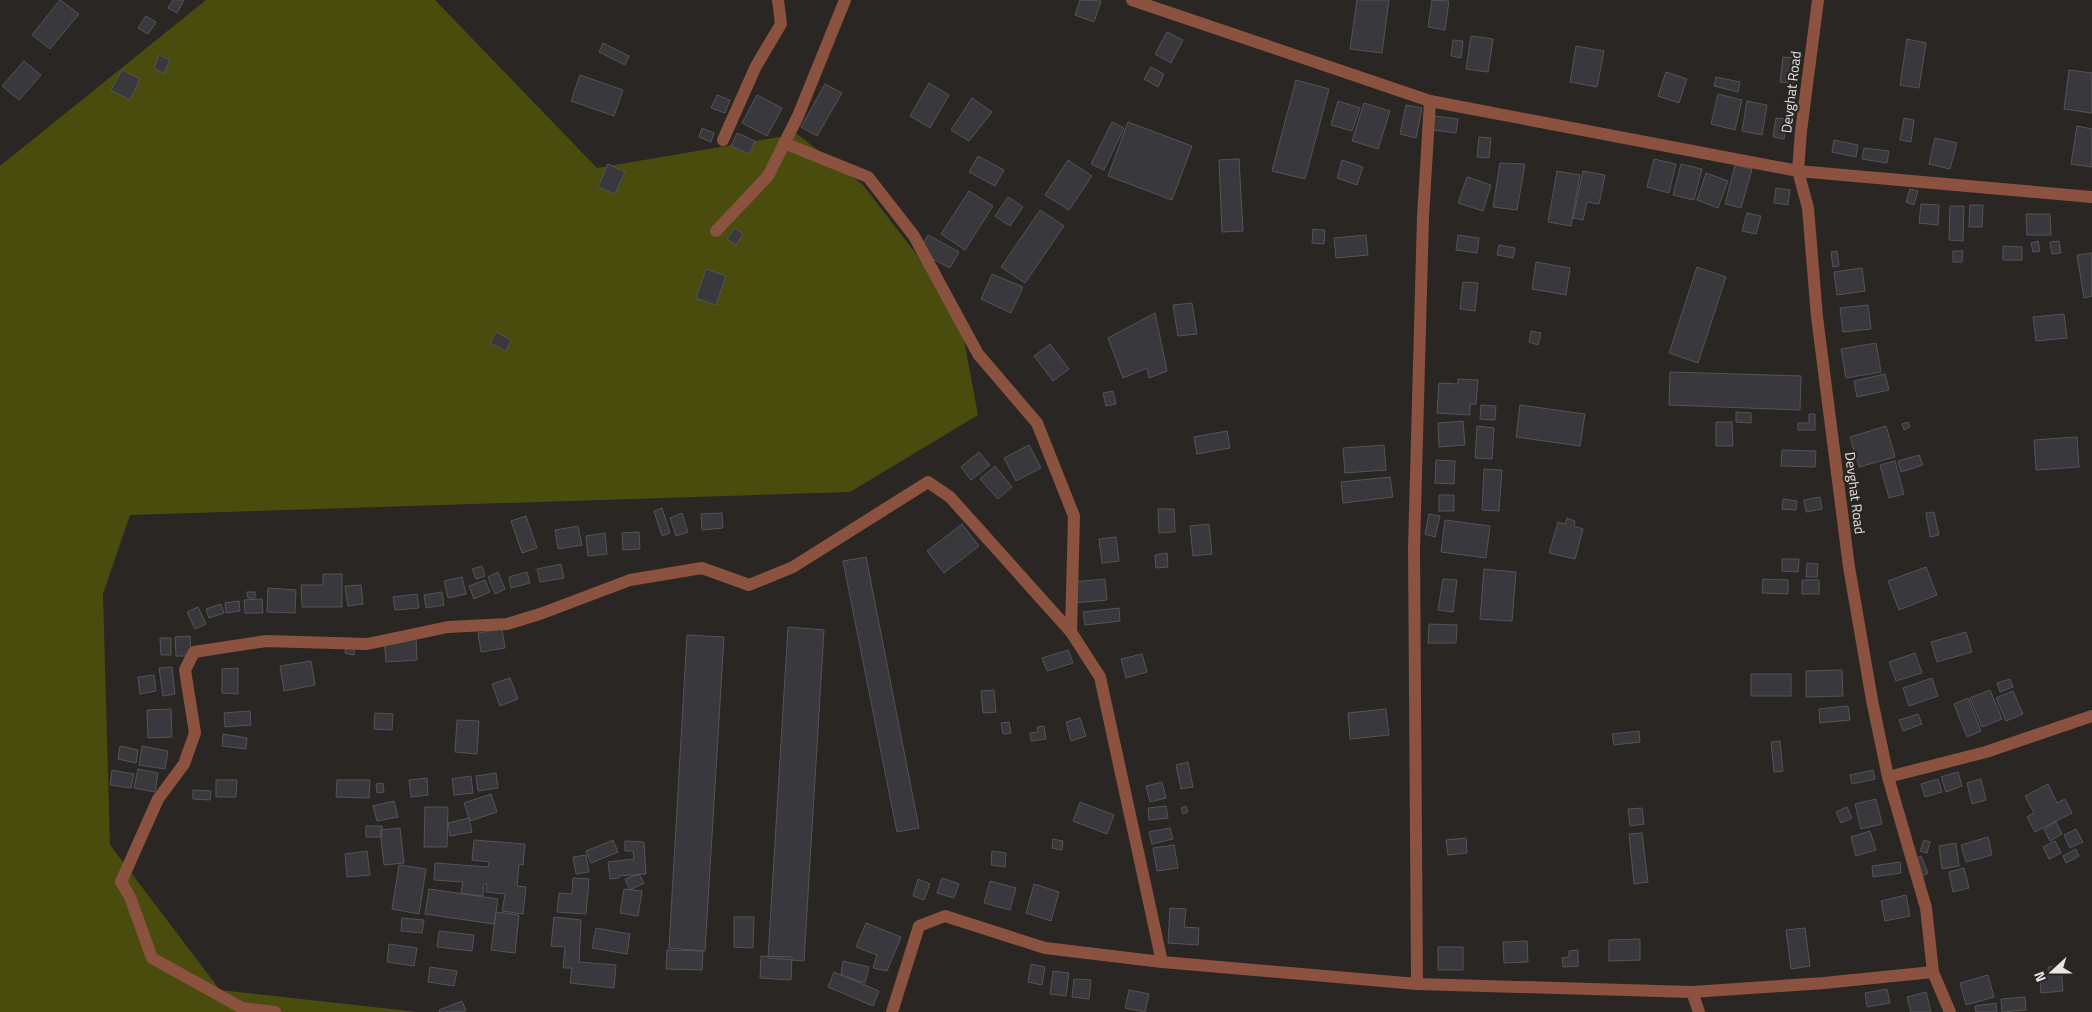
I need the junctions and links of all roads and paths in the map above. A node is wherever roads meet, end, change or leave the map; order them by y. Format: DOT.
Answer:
graph roads {
  1 [pos="778,0"];
  2 [pos="845,0"];
  3 [pos="1132,0"];
  4 [pos="1818,0"];
  5 [pos="1430,101"];
  6 [pos="723,140"];
  7 [pos="784,143"];
  8 [pos="1798,171"];
  9 [pos="2092,197"];
  10 [pos="716,231"];
  11 [pos="1071,632"];
  12 [pos="2092,716"];
  13 [pos="1888,777"];
  14 [pos="1162,962"];
  15 [pos="1933,972"];
  16 [pos="1418,984"];
  17 [pos="1692,992"];
  18 [pos="275,1012"];
  19 [pos="892,1012"];
  20 [pos="1699,1012"];
  21 [pos="1950,1012"];
  1 -- 6 [label="street"];
  2 -- 7 [label="street"];
  3 -- 5 [label="street"];
  4 -- 8 [label="street, Devghat Road"];
  5 -- 8 [label="street"];
  5 -- 16 [label="street"];
  7 -- 10 [label="street"];
  7 -- 11 [label="street"];
  8 -- 9 [label="street"];
  8 -- 13 [label="street, Devghat Road"];
  11 -- 14 [label="street"];
  11 -- 18 [label="street"];
  12 -- 13 [label="street"];
  13 -- 15 [label="street, Devghat Road"];
  14 -- 16 [label="street"];
  14 -- 19 [label="street"];
  15 -- 17 [label="street"];
  15 -- 21 [label="street, Devghat Road"];
  16 -- 17 [label="street"];
  17 -- 20 [label="street"];
}
